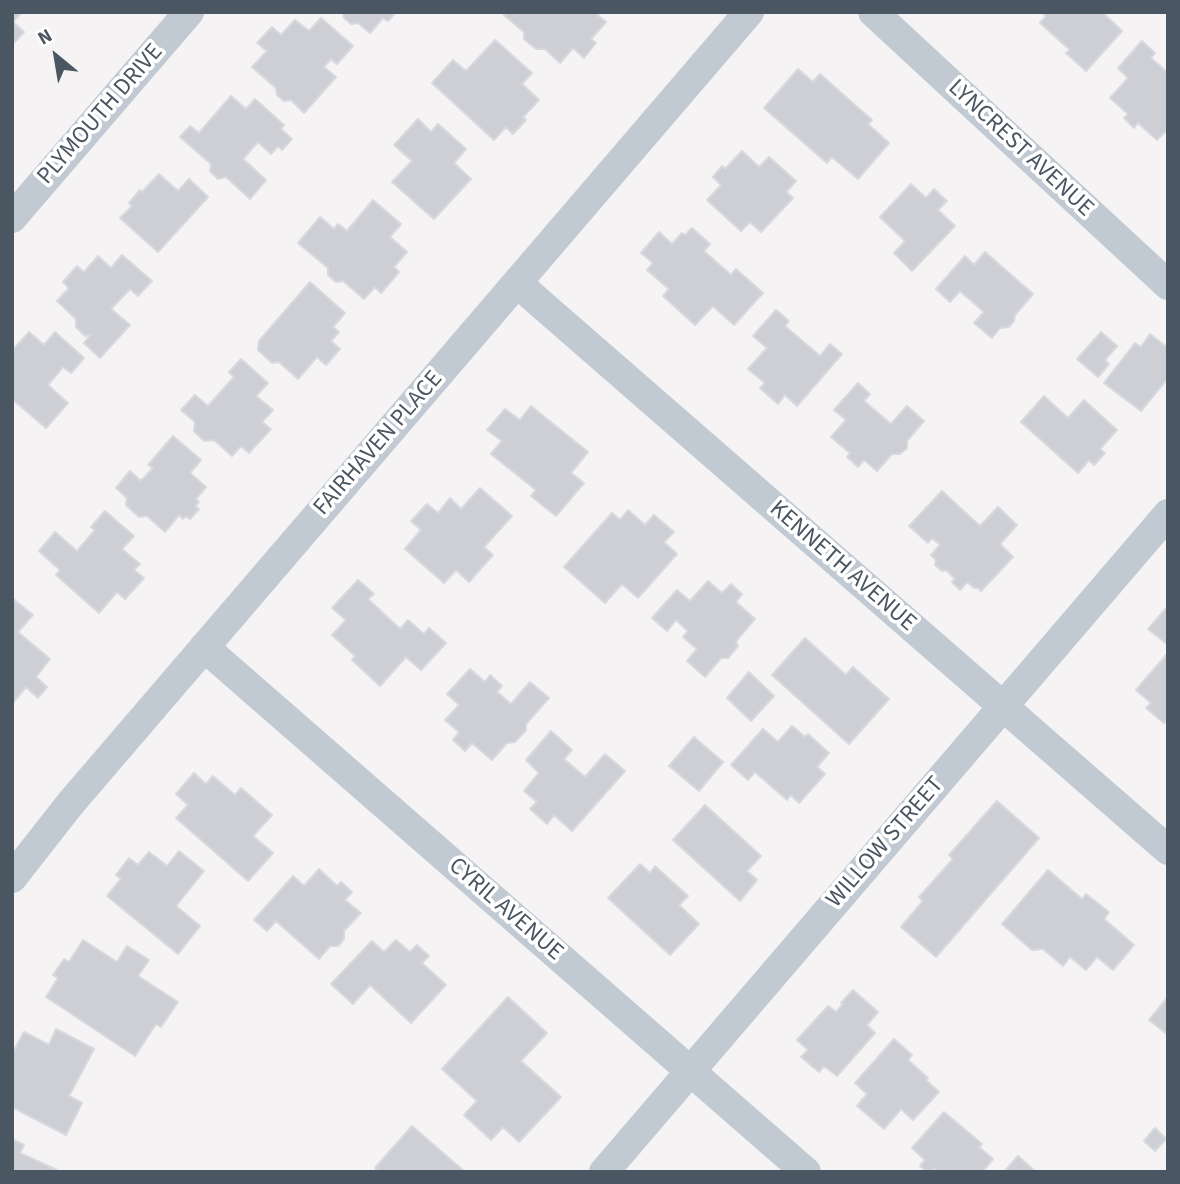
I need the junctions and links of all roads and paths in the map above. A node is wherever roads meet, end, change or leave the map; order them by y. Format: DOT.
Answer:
graph roads {
  1 [pos="189,12"];
  2 [pos="749,12"];
  3 [pos="873,12"];
  4 [pos="12,218"];
  5 [pos="517,283"];
  6 [pos="1168,285"];
  7 [pos="1168,514"];
  8 [pos="204,647"];
  9 [pos="1003,707"];
  10 [pos="1168,850"];
  11 [pos="12,878"];
  12 [pos="691,1072"];
  13 [pos="604,1172"];
  14 [pos="806,1172"];
  1 -- 4 [label="street, PLYMOUTH DRIVE"];
  2 -- 5 [label="street, FAIRHAVEN PLACE"];
  3 -- 6 [label="street, LYNCREST AVENUE"];
  5 -- 8 [label="street, FAIRHAVEN PLACE"];
  5 -- 9 [label="street, KENNETH AVENUE"];
  7 -- 9 [label="street, WILLOW STREET"];
  8 -- 11 [label="street, FAIRHAVEN PLACE"];
  8 -- 12 [label="street, CYRIL AVENUE"];
  9 -- 10 [label="street, KENNETH AVENUE"];
  9 -- 12 [label="street, WILLOW STREET"];
  12 -- 13 [label="street, WILLOW STREET"];
  12 -- 14 [label="street, CYRIL AVENUE"];
}
